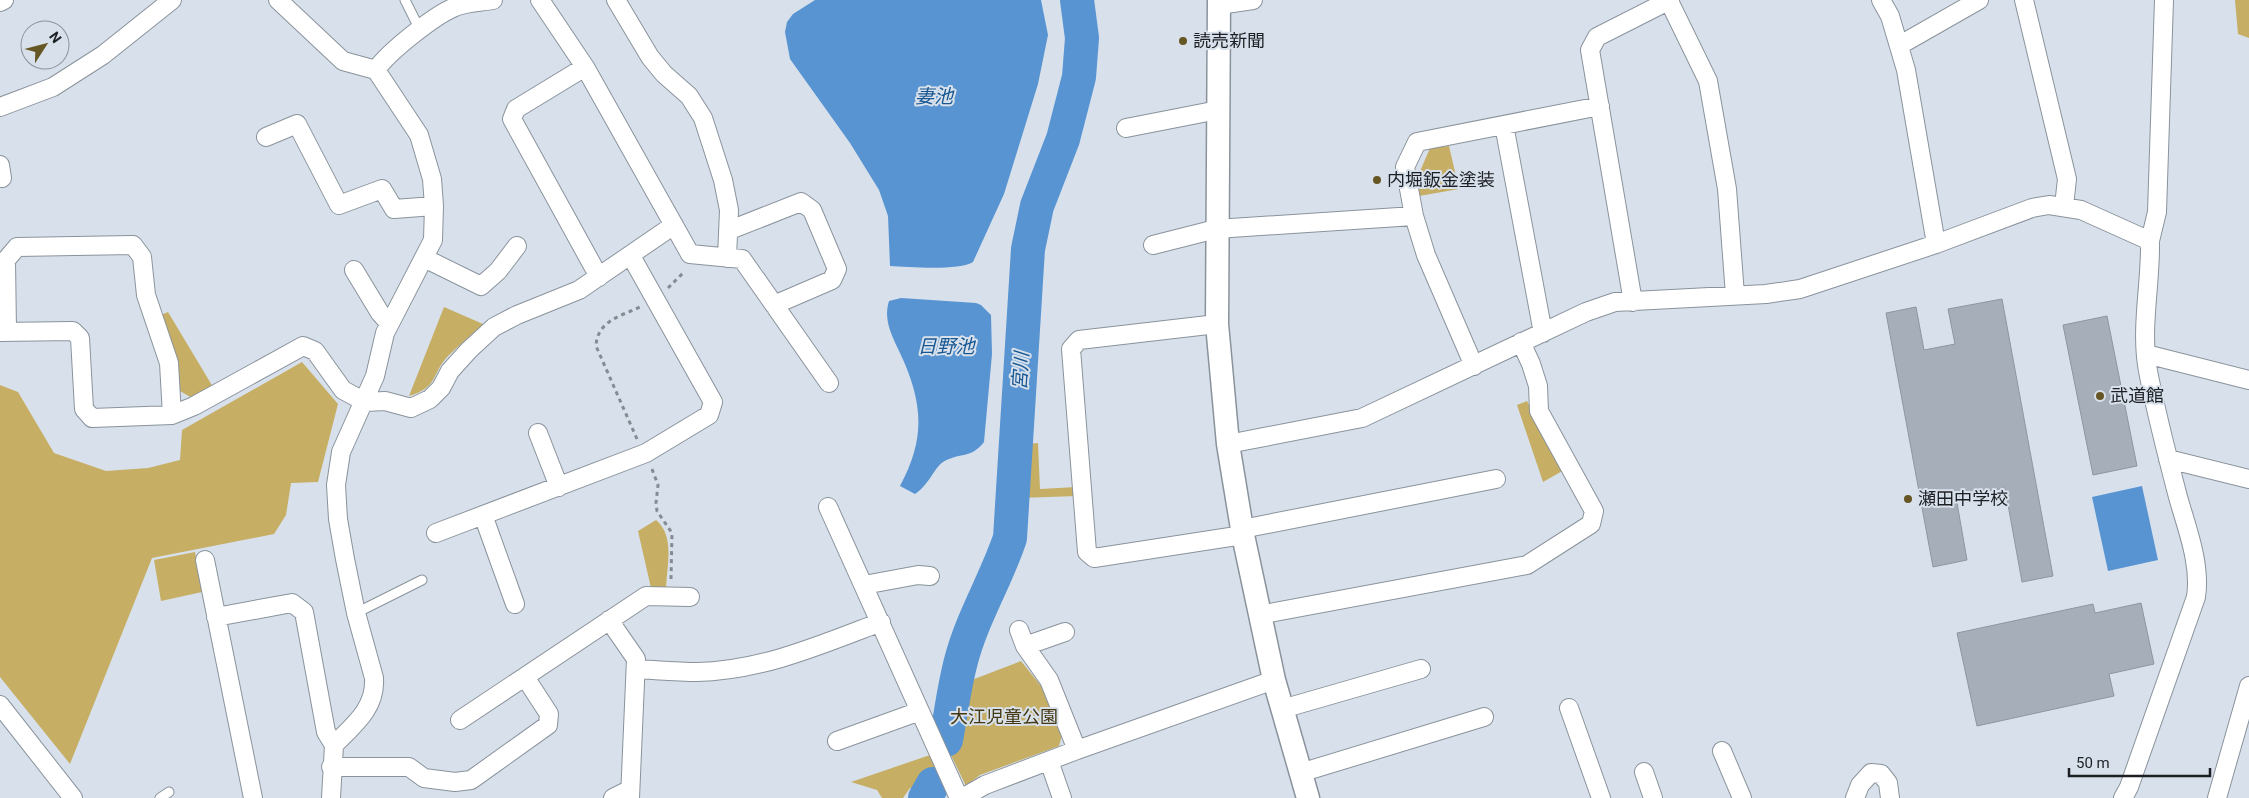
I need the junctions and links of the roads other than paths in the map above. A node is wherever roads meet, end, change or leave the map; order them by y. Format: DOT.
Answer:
graph roads {
  1 [pos="4,0"];
  2 [pos="172,0"];
  3 [pos="278,0"];
  4 [pos="405,0"];
  5 [pos="493,0"];
  6 [pos="540,0"];
  7 [pos="616,0"];
  8 [pos="1253,0"];
  9 [pos="1669,0"];
  10 [pos="1881,0"];
  11 [pos="1980,0"];
  12 [pos="2024,0"];
  13 [pos="2164,0"];
  14 [pos="0,2"];
  15 [pos="1219,2"];
  16 [pos="420,30"];
  17 [pos="1900,44"];
  18 [pos="585,67"];
  19 [pos="376,70"];
  20 [pos="1600,106"];
  21 [pos="0,108"];
  22 [pos="1218,110"];
  23 [pos="1504,125"];
  24 [pos="1126,128"];
  25 [pos="266,137"];
  26 [pos="434,206"];
  27 [pos="2064,206"];
  28 [pos="1414,216"];
  29 [pos="674,226"];
  30 [pos="1216,229"];
  31 [pos="730,230"];
  32 [pos="2150,241"];
  33 [pos="1936,244"];
  34 [pos="1153,245"];
  35 [pos="517,246"];
  36 [pos="630,256"];
  37 [pos="424,258"];
  38 [pos="727,258"];
  39 [pos="354,270"];
  40 [pos="599,277"];
  41 [pos="1735,295"];
  42 [pos="1633,302"];
  43 [pos="774,305"];
  44 [pos="390,323"];
  45 [pos="1217,324"];
  46 [pos="4,332"];
  47 [pos="1543,333"];
  48 [pos="1521,342"];
  49 [pos="2146,354"];
  50 [pos="1474,366"];
  51 [pos="2249,380"];
  52 [pos="829,383"];
  53 [pos="365,402"];
  54 [pos="172,415"];
  55 [pos="538,433"];
  56 [pos="1228,444"];
  57 [pos="2168,459"];
  58 [pos="1496,479"];
  59 [pos="2249,479"];
  60 [pos="559,487"];
  61 [pos="828,507"];
  62 [pos="483,515"];
  63 [pos="1243,532"];
  64 [pos="436,533"];
  65 [pos="205,560"];
  66 [pos="930,576"];
  67 [pos="422,580"];
  68 [pos="864,585"];
  69 [pos="690,597"];
  70 [pos="515,604"];
  71 [pos="356,613"];
  72 [pos="1259,615"];
  73 [pos="216,617"];
  74 [pos="609,620"];
  75 [pos="882,622"];
  76 [pos="1065,632"];
  77 [pos="636,669"];
  78 [pos="1421,669"];
  79 [pos="525,676"];
  80 [pos="1274,680"];
  81 [pos="2249,686"];
  82 [pos="0,705"];
  83 [pos="1569,708"];
  84 [pos="1282,709"];
  85 [pos="920,711"];
  86 [pos="1484,717"];
  87 [pos="460,720"];
  88 [pos="838,741"];
  89 [pos="334,745"];
  90 [pos="1077,750"];
  91 [pos="1722,751"];
  92 [pos="1049,761"];
  93 [pos="331,767"];
  94 [pos="1644,772"];
  95 [pos="1300,773"];
  96 [pos="169,792"];
  97 [pos="630,794"];
  98 [pos="73,798"];
  99 [pos="160,798"];
  100 [pos="253,798"];
  101 [pos="331,798"];
  102 [pos="613,798"];
  103 [pos="961,798"];
  104 [pos="1062,798"];
  105 [pos="1308,798"];
  106 [pos="1601,798"];
  107 [pos="1653,798"];
  108 [pos="1742,798"];
  109 [pos="1855,798"];
  110 [pos="1890,798"];
  111 [pos="2124,798"];
  112 [pos="2217,798"];
  1 -- 14 [label="street"];
  2 -- 21 [label="street"];
  3 -- 19 [label="street"];
  4 -- 16 [label="lane"];
  5 -- 16 [label="street"];
  6 -- 18 [label="street"];
  7 -- 31 [label="street"];
  8 -- 15 [label="street"];
  9 -- 20 [label="street"];
  9 -- 41 [label="street"];
  10 -- 17 [label="street"];
  11 -- 17 [label="street"];
  12 -- 27 [label="street"];
  13 -- 32 [label="street"];
  15 -- 22 [label="street"];
  16 -- 19 [label="street"];
  17 -- 33 [label="street"];
  18 -- 29 [label="street"];
  18 -- 40 [label="street"];
  19 -- 26 [label="street"];
  20 -- 23 [label="street"];
  20 -- 42 [label="street"];
  22 -- 24 [label="street"];
  22 -- 30 [label="street"];
  23 -- 28 [label="street"];
  23 -- 47 [label="street"];
  25 -- 26 [label="street"];
  26 -- 37 [label="street"];
  27 -- 32 [label="street"];
  27 -- 33 [label="street"];
  28 -- 30 [label="street"];
  28 -- 50 [label="street"];
  29 -- 36 [label="street"];
  29 -- 38 [label="street"];
  30 -- 34 [label="street"];
  30 -- 45 [label="street"];
  31 -- 38 [label="street"];
  31 -- 43 [label="street"];
  32 -- 49 [label="street"];
  33 -- 41 [label="street"];
  35 -- 37 [label="street"];
  36 -- 40 [label="street"];
  36 -- 60 [label="street"];
  37 -- 44 [label="street"];
  38 -- 43 [label="street"];
  39 -- 44 [label="street"];
  40 -- 53 [label="street"];
  41 -- 42 [label="street"];
  42 -- 47 [label="street"];
  43 -- 52 [label="street"];
  44 -- 53 [label="street"];
  45 -- 56 [label="street"];
  45 -- 63 [label="street"];
  46 -- 54 [label="street"];
  46 -- 54 [label="street"];
  47 -- 48 [label="street"];
  48 -- 50 [label="street"];
  48 -- 72 [label="street"];
  49 -- 51 [label="street"];
  49 -- 57 [label="street"];
  50 -- 56 [label="street"];
  53 -- 54 [label="street"];
  53 -- 71 [label="street"];
  55 -- 60 [label="street"];
  56 -- 63 [label="street"];
  57 -- 59 [label="street"];
  57 -- 111 [label="street"];
  58 -- 63 [label="street"];
  60 -- 62 [label="street"];
  61 -- 68 [label="street"];
  62 -- 64 [label="street"];
  62 -- 70 [label="street"];
  63 -- 72 [label="street"];
  65 -- 73 [label="street"];
  66 -- 68 [label="street"];
  67 -- 71 [label="lane"];
  68 -- 75 [label="street"];
  69 -- 74 [label="street"];
  71 -- 89 [label="street"];
  72 -- 80 [label="street"];
  73 -- 89 [label="street"];
  73 -- 100 [label="street"];
  74 -- 77 [label="street"];
  74 -- 79 [label="street"];
  75 -- 77 [label="street"];
  75 -- 85 [label="street"];
  76 -- 90 [label="street"];
  77 -- 97 [label="street"];
  78 -- 84 [label="street"];
  79 -- 87 [label="street"];
  79 -- 93 [label="street"];
  80 -- 84 [label="street"];
  80 -- 90 [label="street"];
  81 -- 112 [label="street"];
  82 -- 98 [label="street"];
  83 -- 106 [label="street"];
  84 -- 95 [label="street"];
  85 -- 88 [label="street"];
  85 -- 103 [label="street"];
  86 -- 95 [label="street"];
  89 -- 93 [label="street"];
  90 -- 92 [label="street"];
  91 -- 108 [label="street"];
  92 -- 103 [label="street"];
  92 -- 104 [label="street"];
  93 -- 101 [label="street"];
  94 -- 107 [label="street"];
  95 -- 105 [label="street"];
  96 -- 99 [label="lane"];
  97 -- 102 [label="street"];
  109 -- 110 [label="street"];
}
